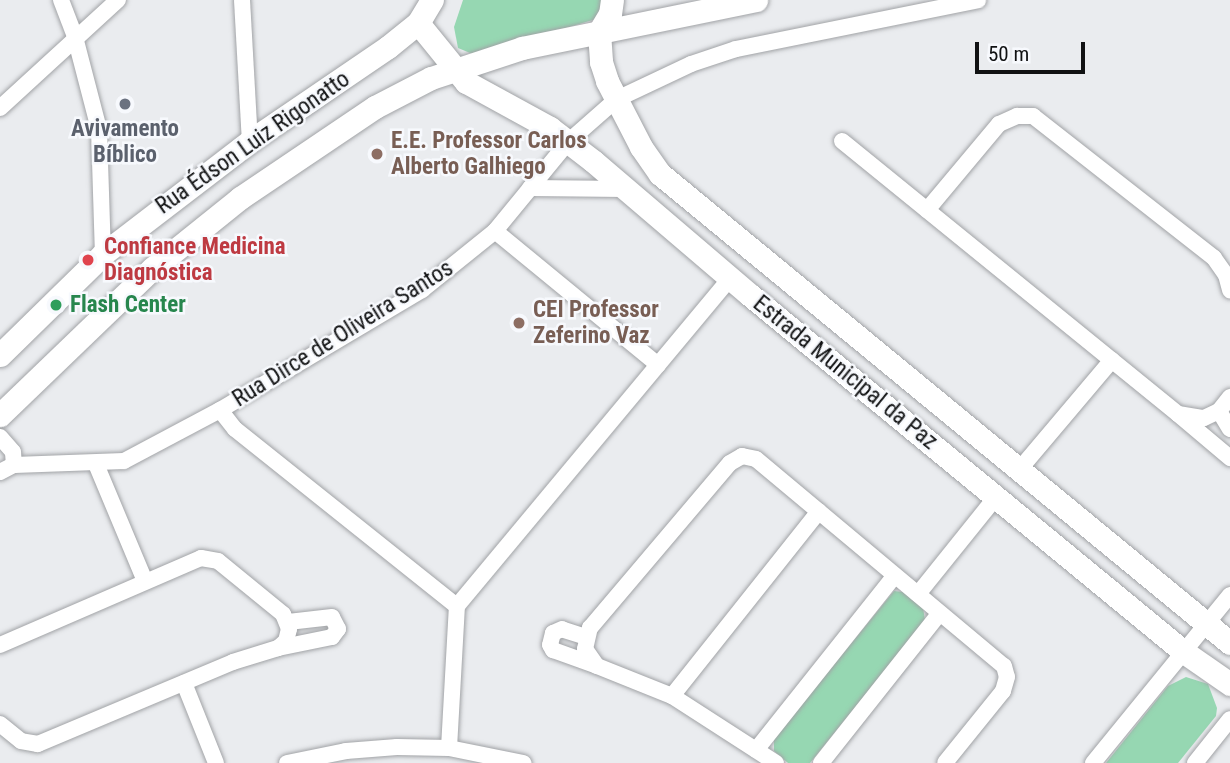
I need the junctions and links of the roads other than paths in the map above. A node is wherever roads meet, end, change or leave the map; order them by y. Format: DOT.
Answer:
graph roads {
  1 [pos="61,0"];
  2 [pos="118,0"];
  3 [pos="242,0"];
  4 [pos="432,0"];
  5 [pos="612,0"];
  6 [pos="756,0"];
  7 [pos="978,0"];
  8 [pos="417,11"];
  9 [pos="599,32"];
  10 [pos="75,37"];
  11 [pos="457,69"];
  12 [pos="617,99"];
  13 [pos="0,108"];
  14 [pos="259,135"];
  15 [pos="842,141"];
  16 [pos="568,142"];
  17 [pos="530,188"];
  18 [pos="626,189"];
  19 [pos="102,210"];
  20 [pos="927,210"];
  21 [pos="495,231"];
  22 [pos="124,237"];
  23 [pos="749,250"];
  24 [pos="103,254"];
  25 [pos="730,278"];
  26 [pos="1230,290"];
  27 [pos="0,355"];
  28 [pos="1112,360"];
  29 [pos="658,365"];
  30 [pos="1230,397"];
  31 [pos="220,410"];
  32 [pos="1219,411"];
  33 [pos="1178,414"];
  34 [pos="0,415"];
  35 [pos="1230,429"];
  36 [pos="0,438"];
  37 [pos="1230,458"];
  38 [pos="96,464"];
  39 [pos="7,468"];
  40 [pos="1019,470"];
  41 [pos="0,481"];
  42 [pos="996,497"];
  43 [pos="819,511"];
  44 [pos="895,575"];
  45 [pos="145,581"];
  46 [pos="918,594"];
  47 [pos="1230,595"];
  48 [pos="457,607"];
  49 [pos="940,613"];
  50 [pos="288,622"];
  51 [pos="1206,624"];
  52 [pos="586,637"];
  53 [pos="1230,643"];
  54 [pos="0,645"];
  55 [pos="278,648"];
  56 [pos="1184,652"];
  57 [pos="597,666"];
  58 [pos="184,683"];
  59 [pos="1230,684"];
  60 [pos="672,696"];
  61 [pos="1230,719"];
  62 [pos="0,724"];
  63 [pos="449,748"];
  64 [pos="757,750"];
  65 [pos="216,763"];
  66 [pos="287,763"];
  67 [pos="523,763"];
  68 [pos="776,763"];
  69 [pos="821,763"];
  70 [pos="945,763"];
  71 [pos="1094,763"];
  72 [pos="1195,763"];
  1 -- 10 [label="street"];
  2 -- 10 [label="street"];
  3 -- 14 [label="street"];
  4 -- 8 [label="street"];
  5 -- 9 [label="street"];
  6 -- 9 [label="street"];
  7 -- 12 [label="street, Rua Dirce de Oliveira Santos"];
  8 -- 11 [label="street, Estrada Municipal da Paz"];
  8 -- 14 [label="street, Rua Édson Luiz Rigonatto"];
  9 -- 11 [label="street"];
  9 -- 12 [label="street, Estrada Municipal da Paz"];
  10 -- 13 [label="street"];
  10 -- 19 [label="street"];
  11 -- 16 [label="street, Estrada Municipal da Paz"];
  11 -- 34 [label="street"];
  12 -- 16 [label="street, Rua Dirce de Oliveira Santos"];
  12 -- 23 [label="street, Estrada Municipal da Paz"];
  14 -- 22 [label="street, Rua Édson Luiz Rigonatto"];
  15 -- 20 [label="street"];
  16 -- 17 [label="street, Rua Dirce de Oliveira Santos"];
  16 -- 18 [label="street, Estrada Municipal da Paz"];
  17 -- 18 [label="street"];
  17 -- 21 [label="street, Rua Dirce de Oliveira Santos"];
  18 -- 25 [label="street, Estrada Municipal da Paz"];
  19 -- 22 [label="street"];
  19 -- 24 [label="street"];
  20 -- 26 [label="street"];
  20 -- 28 [label="street"];
  21 -- 29 [label="street"];
  21 -- 31 [label="street, Rua Dirce de Oliveira Santos"];
  22 -- 24 [label="street, Rua Édson Luiz Rigonatto"];
  23 -- 25 [label="street"];
  23 -- 40 [label="street, Estrada Municipal da Paz"];
  24 -- 27 [label="street, Rua Édson Luiz Rigonatto"];
  25 -- 29 [label="street"];
  25 -- 42 [label="street, Estrada Municipal da Paz"];
  28 -- 33 [label="street"];
  28 -- 40 [label="street"];
  29 -- 48 [label="street"];
  30 -- 32 [label="street"];
  31 -- 38 [label="street, Rua Dirce de Oliveira Santos"];
  31 -- 48 [label="street"];
  32 -- 33 [label="street"];
  32 -- 35 [label="street"];
  33 -- 37 [label="street"];
  36 -- 39 [label="street"];
  38 -- 39 [label="street, Rua Dirce de Oliveira Santos"];
  38 -- 45 [label="street"];
  39 -- 41 [label="street"];
  40 -- 42 [label="street"];
  40 -- 51 [label="street, Estrada Municipal da Paz"];
  42 -- 46 [label="street"];
  42 -- 56 [label="street, Estrada Municipal da Paz"];
  43 -- 44 [label="street"];
  43 -- 52 [label="street"];
  43 -- 60 [label="street"];
  44 -- 46 [label="street"];
  44 -- 64 [label="street"];
  45 -- 50 [label="street"];
  45 -- 54 [label="street"];
  46 -- 49 [label="street"];
  47 -- 51 [label="street"];
  48 -- 63 [label="street"];
  49 -- 69 [label="street"];
  49 -- 70 [label="street"];
  50 -- 55 [label="street"];
  50 -- 55 [label="street"];
  51 -- 53 [label="street, Estrada Municipal da Paz"];
  51 -- 56 [label="street"];
  52 -- 57 [label="street"];
  52 -- 57 [label="street"];
  55 -- 58 [label="street"];
  56 -- 59 [label="street, Estrada Municipal da Paz"];
  56 -- 71 [label="street"];
  57 -- 60 [label="street"];
  58 -- 62 [label="street"];
  58 -- 65 [label="street"];
  60 -- 64 [label="street"];
  61 -- 72 [label="street"];
  63 -- 66 [label="street"];
  63 -- 67 [label="street"];
  64 -- 68 [label="street"];
}
